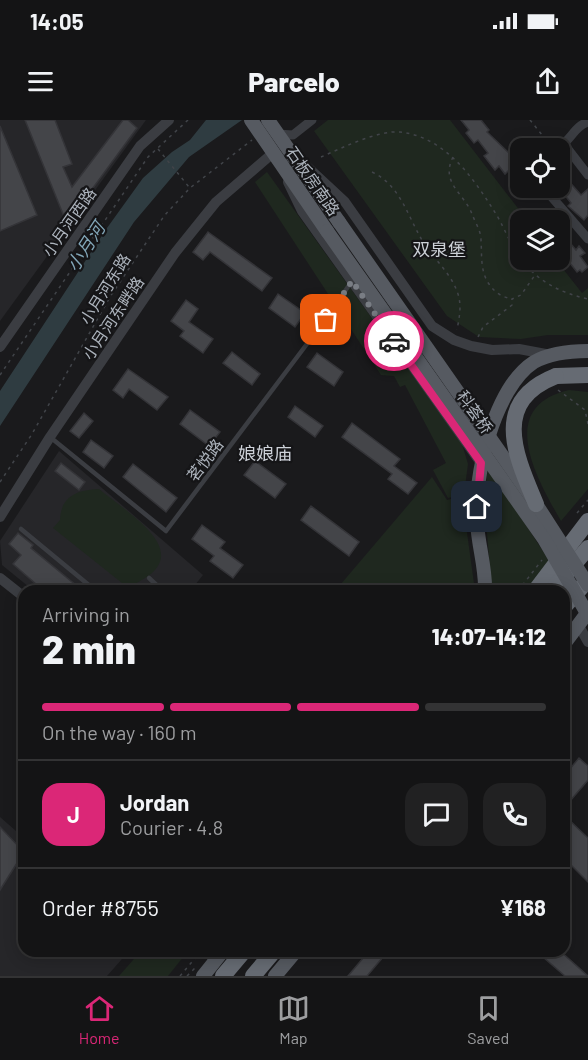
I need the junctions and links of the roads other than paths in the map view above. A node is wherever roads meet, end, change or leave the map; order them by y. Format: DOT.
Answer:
graph roads {
  1 [pos="170,120"];
  2 [pos="312,120"];
  3 [pos="588,122"];
  4 [pos="273,125"];
  5 [pos="255,127"];
  6 [pos="569,138"];
  7 [pos="278,152"];
  8 [pos="570,152"];
  9 [pos="588,175"];
  10 [pos="553,198"];
  11 [pos="339,222"];
  12 [pos="327,231"];
  13 [pos="588,239"];
  14 [pos="352,281"];
  15 [pos="0,347"];
  16 [pos="588,351"];
  17 [pos="551,355"];
  18 [pos="588,375"];
  19 [pos="50,437"];
  20 [pos="481,463"];
  21 [pos="536,504"];
  22 [pos="0,517"];
  23 [pos="588,521"];
  24 [pos="21,529"];
  25 [pos="588,548"];
  26 [pos="0,578"];
  27 [pos="148,578"];
  28 [pos="588,579"];
  29 [pos="89,585"];
  30 [pos="156,585"];
  31 [pos="484,585"];
  32 [pos="540,585"];
  33 [pos="555,585"];
  34 [pos="588,585"];
  35 [pos="18,592"];
  36 [pos="570,600"];
  37 [pos="588,613"];
  38 [pos="579,627"];
  39 [pos="570,637"];
  40 [pos="588,642"];
  41 [pos="205,957"];
  42 [pos="236,957"];
  43 [pos="269,957"];
  44 [pos="292,957"];
  45 [pos="219,969"];
  46 [pos="203,976"];
  47 [pos="253,976"];
  48 [pos="275,976"];
  1 -- 15 [label="street, 小月河西路"];
  2 -- 4 [label="street"];
  3 -- 6 [label="street"];
  4 -- 7 [label="main road, 石板房南路"];
  5 -- 7 [label="main road, 石板房南路"];
  7 -- 11 [label="main road, 石板房南路"];
  7 -- 12 [label="main road, 石板房南路"];
  7 -- 14 [label="street"];
  7 -- 17 [label="street"];
  7 -- 19 [label="street, 小月河东畔路"];
  8 -- 9 [label="street"];
  10 -- 13 [label="street"];
  11 -- 21 [label="main road, 科荟桥, bridge"];
  12 -- 37 [label="main road, 科荟桥, bridge"];
  14 -- 19 [label="lane, 茗悦路"];
  14 -- 20 [label="street"];
  16 -- 17 [label="main road"];
  17 -- 20 [label="main road"];
  18 -- 21 [label="highway, bridge"];
  19 -- 22 [label="street, 小月河东畔路"];
  20 -- 31 [label="main road"];
  21 -- 34 [label="main road, 科荟桥, bridge"];
  23 -- 32 [label="highway"];
  24 -- 29 [label="lane"];
  25 -- 33 [label="highway"];
  26 -- 35 [label="street"];
  27 -- 30 [label="lane"];
  28 -- 36 [label="highway"];
  37 -- 38 [label="main road"];
  38 -- 39 [label="main road"];
  38 -- 40 [label="street"];
  41 -- 45 [label="lane"];
  42 -- 45 [label="highway"];
  43 -- 47 [label="highway"];
  44 -- 48 [label="main road"];
  45 -- 46 [label="main road"];
}
